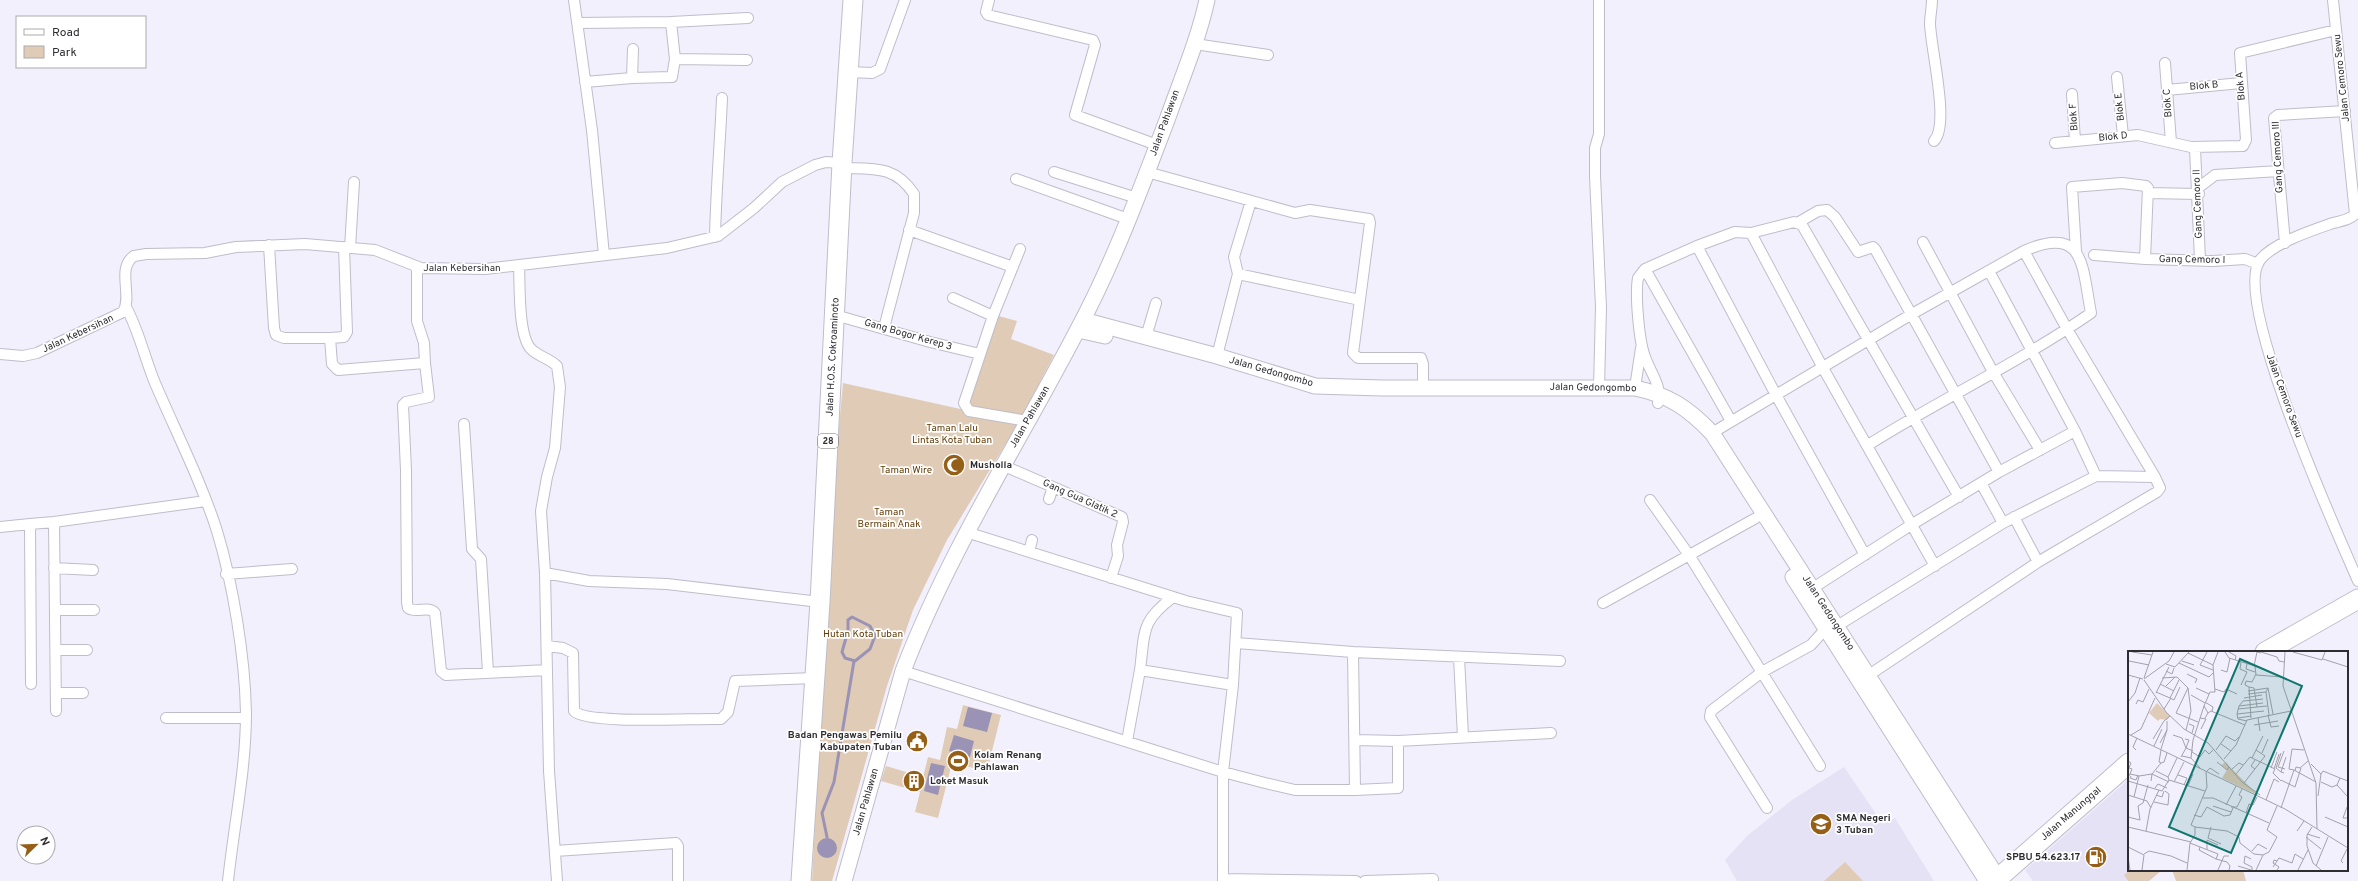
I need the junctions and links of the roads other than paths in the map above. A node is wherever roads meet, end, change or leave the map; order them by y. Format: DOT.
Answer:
graph roads {
  1 [pos="574,0"];
  2 [pos="853,0"];
  3 [pos="905,0"];
  4 [pos="988,0"];
  5 [pos="1207,0"];
  6 [pos="1599,0"];
  7 [pos="1932,0"];
  8 [pos="2333,0"];
  9 [pos="748,18"];
  10 [pos="671,22"];
  11 [pos="577,23"];
  12 [pos="2336,30"];
  13 [pos="1195,44"];
  14 [pos="632,49"];
  15 [pos="1268,55"];
  16 [pos="675,58"];
  17 [pos="747,60"];
  18 [pos="2165,63"];
  19 [pos="848,72"];
  20 [pos="2117,77"];
  21 [pos="632,78"];
  22 [pos="584,82"];
  23 [pos="2241,83"];
  24 [pos="2167,90"];
  25 [pos="2072,94"];
  26 [pos="722,98"];
  27 [pos="2345,112"];
  28 [pos="2123,136"];
  29 [pos="1934,141"];
  30 [pos="2075,141"];
  31 [pos="2055,142"];
  32 [pos="2171,142"];
  33 [pos="1157,145"];
  34 [pos="2195,148"];
  35 [pos="842,165"];
  36 [pos="2279,170"];
  37 [pos="1054,172"];
  38 [pos="1147,172"];
  39 [pos="1016,179"];
  40 [pos="354,182"];
  41 [pos="2198,191"];
  42 [pos="2148,193"];
  43 [pos="1137,198"];
  44 [pos="1251,201"];
  45 [pos="2357,205"];
  46 [pos="1128,220"];
  47 [pos="1799,222"];
  48 [pos="909,230"];
  49 [pos="1752,233"];
  50 [pos="715,237"];
  51 [pos="1923,242"];
  52 [pos="2284,243"];
  53 [pos="269,245"];
  54 [pos="1697,246"];
  55 [pos="347,248"];
  56 [pos="1020,249"];
  57 [pos="2024,251"];
  58 [pos="2076,251"];
  59 [pos="604,255"];
  60 [pos="2094,255"];
  61 [pos="2145,259"];
  62 [pos="2200,260"];
  63 [pos="2258,264"];
  64 [pos="519,266"];
  65 [pos="417,267"];
  66 [pos="1013,267"];
  67 [pos="1645,269"];
  68 [pos="1989,272"];
  69 [pos="1238,274"];
  70 [pos="1951,293"];
  71 [pos="953,298"];
  72 [pos="1360,300"];
  73 [pos="1156,303"];
  74 [pos="126,308"];
  75 [pos="1912,314"];
  76 [pos="835,315"];
  77 [pos="993,316"];
  78 [pos="1081,325"];
  79 [pos="884,328"];
  80 [pos="2067,329"];
  81 [pos="1146,337"];
  82 [pos="330,338"];
  83 [pos="1870,341"];
  84 [pos="1642,344"];
  85 [pos="2032,350"];
  86 [pos="0,354"];
  87 [pos="980,354"];
  88 [pos="1217,356"];
  89 [pos="425,363"];
  90 [pos="1823,368"];
  91 [pos="1993,372"];
  92 [pos="1424,388"];
  93 [pos="1599,388"];
  94 [pos="1635,388"];
  95 [pos="1376,392"];
  96 [pos="1957,393"];
  97 [pos="1776,396"];
  98 [pos="1659,398"];
  99 [pos="1913,417"];
  100 [pos="1028,421"];
  101 [pos="1731,421"];
  102 [pos="464,424"];
  103 [pos="2075,430"];
  104 [pos="1712,433"];
  105 [pos="1868,445"];
  106 [pos="2040,450"];
  107 [pos="1002,465"];
  108 [pos="1999,472"];
  109 [pos="2096,476"];
  110 [pos="2155,477"];
  111 [pos="1981,483"];
  112 [pos="1053,487"];
  113 [pos="1959,496"];
  114 [pos="1049,499"];
  115 [pos="1650,500"];
  116 [pos="206,501"];
  117 [pos="2014,517"];
  118 [pos="1756,518"];
  119 [pos="54,522"];
  120 [pos="2003,523"];
  121 [pos="30,524"];
  122 [pos="1911,524"];
  123 [pos="0,527"];
  124 [pos="966,532"];
  125 [pos="1032,540"];
  126 [pos="1029,552"];
  127 [pos="1865,555"];
  128 [pos="1689,556"];
  129 [pos="2038,562"];
  130 [pos="1935,566"];
  131 [pos="54,568"];
  132 [pos="292,569"];
  133 [pos="94,570"];
  134 [pos="545,573"];
  135 [pos="226,574"];
  136 [pos="1111,578"];
  137 [pos="2358,580"];
  138 [pos="1813,588"];
  139 [pos="1173,597"];
  140 [pos="2358,599"];
  141 [pos="820,602"];
  142 [pos="1603,603"];
  143 [pos="55,610"];
  144 [pos="94,610"];
  145 [pos="1832,625"];
  146 [pos="1236,643"];
  147 [pos="547,646"];
  148 [pos="56,650"];
  149 [pos="87,650"];
  150 [pos="2267,651"];
  151 [pos="1353,652"];
  152 [pos="1459,657"];
  153 [pos="1560,661"];
  154 [pos="547,670"];
  155 [pos="1140,670"];
  156 [pos="903,671"];
  157 [pos="488,672"];
  158 [pos="1762,672"];
  159 [pos="1869,675"];
  160 [pos="814,678"];
  161 [pos="31,684"];
  162 [pos="1233,685"];
  163 [pos="56,693"];
  164 [pos="83,693"];
  165 [pos="56,711"];
  166 [pos="166,718"];
  167 [pos="245,718"];
  168 [pos="1551,733"];
  169 [pos="1463,737"];
  170 [pos="1355,740"];
  171 [pos="1127,741"];
  172 [pos="1398,741"];
  173 [pos="2128,764"];
  174 [pos="1820,766"];
  175 [pos="1223,772"];
  176 [pos="1354,790"];
  177 [pos="1766,808"];
  178 [pos="555,851"];
  179 [pos="1223,880"];
  180 [pos="1433,880"];
  181 [pos="1994,880"];
  182 [pos="228,881"];
  183 [pos="557,881"];
  184 [pos="678,881"];
  185 [pos="800,881"];
  186 [pos="844,881"];
  187 [pos="1356,881"];
  188 [pos="1365,881"];
  1 -- 11 [label="street"];
  2 -- 19 [label="highway, Jalan H.O.S. Cokroaminoto / 28"];
  3 -- 19 [label="street"];
  4 -- 33 [label="street"];
  5 -- 13 [label="street, Jalan Pahlawan"];
  6 -- 93 [label="street"];
  7 -- 29 [label="street"];
  8 -- 12 [label="street, Jalan Cemoro Sewu"];
  9 -- 10 [label="street"];
  10 -- 11 [label="street"];
  10 -- 16 [label="street"];
  11 -- 22 [label="street"];
  12 -- 23 [label="street, Blok A"];
  12 -- 27 [label="street, Jalan Cemoro Sewu"];
  13 -- 15 [label="street"];
  13 -- 33 [label="street, Jalan Pahlawan"];
  14 -- 21 [label="street"];
  16 -- 17 [label="street"];
  16 -- 21 [label="street"];
  18 -- 24 [label="street, Blok C"];
  19 -- 35 [label="highway, Jalan H.O.S. Cokroaminoto / 28"];
  20 -- 28 [label="street, Blok E"];
  21 -- 22 [label="street"];
  22 -- 59 [label="street"];
  23 -- 24 [label="street, Blok B"];
  23 -- 34 [label="street, Blok A"];
  24 -- 32 [label="street, Blok C"];
  25 -- 30 [label="street, Blok F"];
  26 -- 50 [label="street"];
  27 -- 36 [label="street, Gang Cemoro III"];
  27 -- 45 [label="street, Jalan Cemoro Sewu"];
  28 -- 30 [label="street, Blok D"];
  28 -- 32 [label="street, Blok D"];
  30 -- 31 [label="street, Blok D"];
  32 -- 34 [label="street, Blok A"];
  33 -- 38 [label="street, Jalan Pahlawan"];
  34 -- 41 [label="street, Gang Cemoro II"];
  35 -- 48 [label="street, Jalan Kebersihan"];
  35 -- 50 [label="street, Jalan Kebersihan"];
  35 -- 76 [label="highway, Jalan H.O.S. Cokroaminoto / 28"];
  36 -- 41 [label="street"];
  36 -- 52 [label="street, Gang Cemoro III"];
  37 -- 43 [label="street"];
  38 -- 43 [label="street, Jalan Pahlawan"];
  38 -- 44 [label="street"];
  39 -- 46 [label="street"];
  40 -- 55 [label="street"];
  41 -- 42 [label="street"];
  41 -- 62 [label="street, Gang Cemoro II"];
  42 -- 58 [label="street"];
  42 -- 61 [label="street, Gang Cemoro I"];
  43 -- 46 [label="street, Jalan Pahlawan"];
  44 -- 69 [label="street"];
  44 -- 72 [label="street"];
  45 -- 52 [label="street, Jalan Cemoro Sewu"];
  46 -- 78 [label="street, Jalan Pahlawan"];
  47 -- 49 [label="street"];
  47 -- 75 [label="street"];
  47 -- 83 [label="street"];
  48 -- 66 [label="street"];
  48 -- 79 [label="street, Jalan Kebersihan"];
  49 -- 54 [label="street"];
  49 -- 90 [label="street"];
  50 -- 59 [label="street, Jalan Kebersihan"];
  51 -- 70 [label="street"];
  52 -- 63 [label="street, Jalan Cemoro Sewu"];
  53 -- 55 [label="street, Jalan Kebersihan"];
  53 -- 74 [label="street, Jalan Kebersihan"];
  53 -- 82 [label="street"];
  54 -- 67 [label="street"];
  54 -- 97 [label="street"];
  55 -- 65 [label="street, Jalan Kebersihan"];
  55 -- 82 [label="street"];
  56 -- 66 [label="street"];
  57 -- 58 [label="street"];
  57 -- 68 [label="street"];
  57 -- 80 [label="street"];
  58 -- 80 [label="street"];
  59 -- 64 [label="street, Jalan Kebersihan"];
  60 -- 61 [label="street"];
  61 -- 62 [label="street, Gang Cemoro I"];
  62 -- 63 [label="street, Gang Cemoro I"];
  63 -- 137 [label="street, Jalan Cemoro Sewu"];
  64 -- 65 [label="street, Jalan Kebersihan"];
  64 -- 134 [label="street"];
  65 -- 89 [label="street"];
  66 -- 77 [label="street"];
  67 -- 84 [label="street"];
  67 -- 101 [label="street"];
  68 -- 70 [label="street"];
  68 -- 85 [label="street"];
  69 -- 72 [label="street"];
  69 -- 88 [label="street"];
  70 -- 75 [label="street"];
  70 -- 91 [label="street"];
  71 -- 77 [label="street"];
  72 -- 92 [label="street"];
  73 -- 81 [label="street"];
  74 -- 86 [label="street, Jalan Kebersihan"];
  74 -- 116 [label="street"];
  75 -- 83 [label="street"];
  75 -- 96 [label="street"];
  76 -- 79 [label="street, Gang Bogor Kerep 3"];
  76 -- 141 [label="highway, Jalan H.O.S. Cokroaminoto / 28"];
  77 -- 87 [label="street"];
  78 -- 81 [label="street, Jalan Gedongombo"];
  78 -- 95 [label="street, Jalan Gedongombo"];
  78 -- 100 [label="street, Jalan Pahlawan"];
  79 -- 87 [label="street, Gang Bogor Kerep 3"];
  80 -- 85 [label="street"];
  80 -- 110 [label="street"];
  81 -- 88 [label="street, Jalan Gedongombo"];
  82 -- 89 [label="street"];
  83 -- 90 [label="street"];
  83 -- 99 [label="street"];
  84 -- 94 [label="street"];
  84 -- 98 [label="street"];
  85 -- 91 [label="street"];
  85 -- 103 [label="street"];
  87 -- 100 [label="street"];
  88 -- 95 [label="street, Jalan Gedongombo"];
  89 -- 157 [label="street"];
  90 -- 97 [label="street"];
  90 -- 105 [label="street"];
  91 -- 96 [label="street"];
  91 -- 106 [label="street"];
  92 -- 93 [label="street, Jalan Gedongombo"];
  92 -- 95 [label="street, Jalan Gedongombo"];
  93 -- 94 [label="street, Jalan Gedongombo"];
  94 -- 98 [label="street, Jalan Gedongombo"];
  95 -- 98 [label="street, Jalan Gedongombo"];
  96 -- 99 [label="street"];
  96 -- 108 [label="street"];
  97 -- 101 [label="street"];
  97 -- 127 [label="street"];
  98 -- 104 [label="street, Jalan Gedongombo"];
  98 -- 118 [label="street, Jalan Gedongombo"];
  99 -- 105 [label="street"];
  99 -- 113 [label="street"];
  100 -- 107 [label="street, Jalan Pahlawan"];
  101 -- 104 [label="street"];
  102 -- 157 [label="street"];
  103 -- 106 [label="street"];
  103 -- 109 [label="street"];
  104 -- 138 [label="street, Jalan Gedongombo"];
  105 -- 122 [label="street"];
  106 -- 108 [label="street"];
  107 -- 112 [label="street, Gang Gua Glatik 2"];
  107 -- 124 [label="street, Jalan Pahlawan"];
  108 -- 111 [label="street"];
  109 -- 110 [label="street"];
  109 -- 117 [label="street"];
  110 -- 129 [label="street"];
  111 -- 113 [label="street"];
  111 -- 120 [label="street"];
  112 -- 114 [label="street"];
  112 -- 136 [label="street, Gang Gua Glatik 2"];
  113 -- 122 [label="street"];
  115 -- 128 [label="street"];
  116 -- 119 [label="street"];
  116 -- 135 [label="street"];
  117 -- 120 [label="street"];
  117 -- 129 [label="street"];
  118 -- 128 [label="street"];
  118 -- 145 [label="street, Jalan Gedongombo"];
  119 -- 121 [label="street"];
  119 -- 131 [label="street"];
  120 -- 130 [label="street"];
  121 -- 123 [label="street"];
  121 -- 161 [label="street"];
  122 -- 127 [label="street"];
  122 -- 130 [label="street"];
  124 -- 126 [label="street"];
  124 -- 156 [label="street, Jalan Pahlawan"];
  125 -- 126 [label="street"];
  126 -- 136 [label="street"];
  127 -- 138 [label="street"];
  128 -- 142 [label="street"];
  128 -- 158 [label="street"];
  129 -- 159 [label="street"];
  130 -- 145 [label="street"];
  131 -- 133 [label="street"];
  131 -- 143 [label="street"];
  132 -- 135 [label="street"];
  134 -- 141 [label="street"];
  134 -- 147 [label="street"];
  135 -- 167 [label="street"];
  136 -- 139 [label="street"];
  138 -- 145 [label="street, Jalan Gedongombo"];
  139 -- 146 [label="street"];
  139 -- 155 [label="street"];
  140 -- 150 [label="highway"];
  141 -- 160 [label="highway, Jalan H.O.S. Cokroaminoto / 28"];
  143 -- 144 [label="street"];
  143 -- 148 [label="street"];
  145 -- 158 [label="street"];
  145 -- 159 [label="street, Jalan Gedongombo"];
  145 -- 181 [label="street, Jalan Gedongombo"];
  146 -- 151 [label="street"];
  146 -- 162 [label="street"];
  147 -- 154 [label="street"];
  147 -- 160 [label="street"];
  148 -- 149 [label="street"];
  148 -- 163 [label="street"];
  151 -- 152 [label="street"];
  151 -- 170 [label="street"];
  152 -- 153 [label="street"];
  152 -- 169 [label="street"];
  154 -- 157 [label="street"];
  154 -- 178 [label="street"];
  155 -- 162 [label="street"];
  155 -- 171 [label="street"];
  156 -- 171 [label="street"];
  156 -- 186 [label="street, Jalan Pahlawan"];
  158 -- 174 [label="street"];
  158 -- 177 [label="street"];
  159 -- 181 [label="street, Jalan Gedongombo"];
  160 -- 185 [label="highway, Jalan H.O.S. Cokroaminoto / 28"];
  162 -- 175 [label="street"];
  163 -- 164 [label="street"];
  163 -- 165 [label="street"];
  166 -- 167 [label="street"];
  167 -- 182 [label="street"];
  168 -- 169 [label="street"];
  169 -- 172 [label="street"];
  170 -- 172 [label="street"];
  170 -- 176 [label="street"];
  171 -- 175 [label="street"];
  172 -- 176 [label="street"];
  173 -- 181 [label="highway, Jalan Manunggal"];
  175 -- 176 [label="street"];
  175 -- 179 [label="street"];
  178 -- 183 [label="street"];
  178 -- 184 [label="street"];
  179 -- 187 [label="street"];
  180 -- 188 [label="street"];
}
